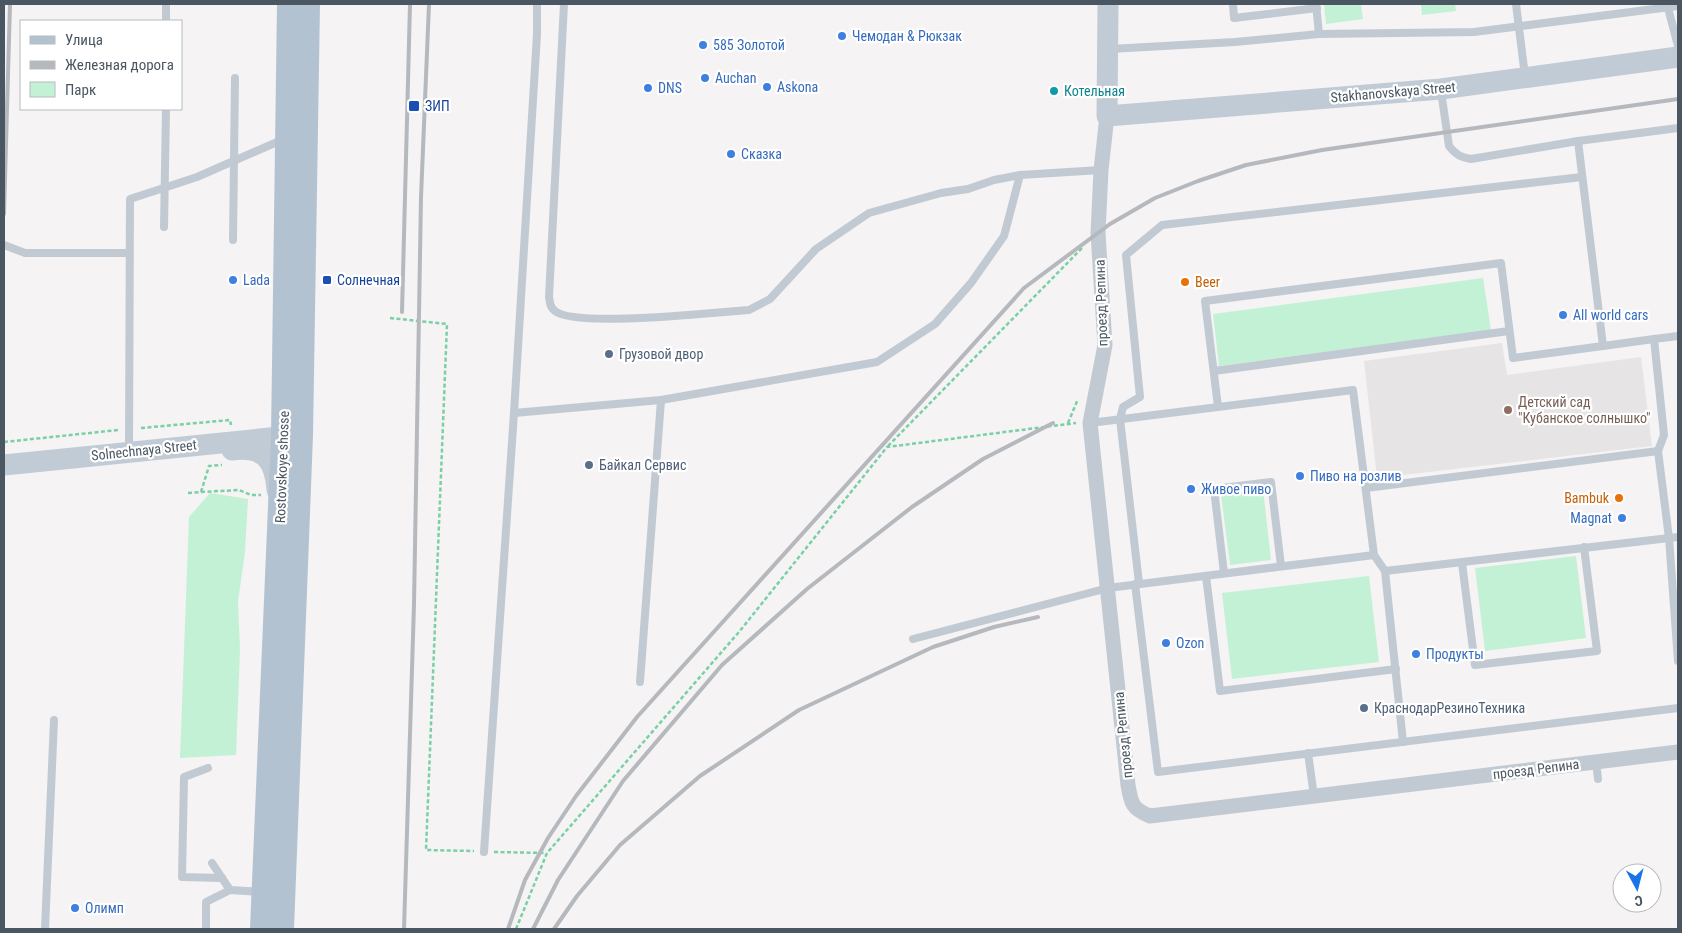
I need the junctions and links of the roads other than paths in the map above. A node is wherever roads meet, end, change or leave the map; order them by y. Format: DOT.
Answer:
graph roads {
  1 [pos="289,4"];
  2 [pos="308,4"];
  3 [pos="537,4"];
  4 [pos="564,4"];
  5 [pos="1108,4"];
  6 [pos="1232,4"];
  7 [pos="1516,4"];
  8 [pos="1668,5"];
  9 [pos="166,6"];
  10 [pos="1316,6"];
  11 [pos="1678,6"];
  12 [pos="166,20"];
  13 [pos="1519,26"];
  14 [pos="1319,34"];
  15 [pos="1678,46"];
  16 [pos="1108,49"];
  17 [pos="1678,57"];
  18 [pos="235,78"];
  19 [pos="1525,78"];
  20 [pos="1441,89"];
  21 [pos="166,110"];
  22 [pos="1107,116"];
  23 [pos="1678,128"];
  24 [pos="287,138"];
  25 [pos="1578,141"];
  26 [pos="235,160"];
  27 [pos="1101,170"];
  28 [pos="1020,175"];
  29 [pos="1582,177"];
  30 [pos="165,187"];
  31 [pos="164,227"];
  32 [pos="233,240"];
  33 [pos="4,246"];
  34 [pos="129,253"];
  35 [pos="1509,331"];
  36 [pos="1678,336"];
  37 [pos="1654,339"];
  38 [pos="1603,346"];
  39 [pos="1214,371"];
  40 [pos="661,400"];
  41 [pos="1218,407"];
  42 [pos="514,413"];
  43 [pos="1120,420"];
  44 [pos="1090,423"];
  45 [pos="292,435"];
  46 [pos="1658,451"];
  47 [pos="129,452"];
  48 [pos="4,465"];
  49 [pos="1366,488"];
  50 [pos="280,516"];
  51 [pos="1678,537"];
  52 [pos="1669,538"];
  53 [pos="1584,547"];
  54 [pos="1374,555"];
  55 [pos="1462,563"];
  56 [pos="1281,566"];
  57 [pos="1384,571"];
  58 [pos="1224,573"];
  59 [pos="1206,576"];
  60 [pos="1137,584"];
  61 [pos="1108,588"];
  62 [pos="914,639"];
  63 [pos="1678,661"];
  64 [pos="1396,669"];
  65 [pos="640,682"];
  66 [pos="1678,708"];
  67 [pos="54,720"];
  68 [pos="1404,742"];
  69 [pos="1678,752"];
  70 [pos="1308,753"];
  71 [pos="1596,762"];
  72 [pos="208,768"];
  73 [pos="1598,779"];
  74 [pos="1314,796"];
  75 [pos="484,852"];
  76 [pos="212,863"];
  77 [pos="222,878"];
  78 [pos="230,890"];
  79 [pos="264,892"];
  80 [pos="45,929"];
  81 [pos="206,929"];
  82 [pos="262,929"];
  83 [pos="282,929"];
  1 -- 24 [label="main road, Rostovskoye shosse"];
  2 -- 45 [label="main road, Rostovskoye shosse"];
  3 -- 42 [label="lane"];
  4 -- 28 [label="lane"];
  5 -- 16 [label="street"];
  6 -- 10 [label="lane"];
  7 -- 13 [label="lane"];
  8 -- 11 [label="lane"];
  8 -- 13 [label="lane"];
  8 -- 15 [label="lane"];
  9 -- 12 [label="lane"];
  10 -- 14 [label="lane"];
  13 -- 14 [label="lane"];
  13 -- 19 [label="lane"];
  14 -- 16 [label="lane"];
  16 -- 22 [label="street"];
  17 -- 19 [label="street, Stakhanovskaya Street"];
  18 -- 26 [label="lane"];
  19 -- 20 [label="street, Stakhanovskaya Street"];
  20 -- 22 [label="street, Stakhanovskaya Street"];
  20 -- 25 [label="lane"];
  21 -- 30 [label="lane"];
  22 -- 27 [label="street, проезд Репина"];
  23 -- 25 [label="lane"];
  24 -- 26 [label="lane"];
  24 -- 45 [label="main road, Rostovskoye shosse"];
  25 -- 29 [label="lane"];
  26 -- 30 [label="lane"];
  26 -- 32 [label="lane"];
  27 -- 28 [label="lane"];
  27 -- 44 [label="street, проезд Репина"];
  28 -- 40 [label="lane"];
  29 -- 38 [label="lane"];
  29 -- 43 [label="lane"];
  30 -- 31 [label="lane"];
  30 -- 34 [label="lane"];
  33 -- 34 [label="lane"];
  34 -- 47 [label="lane"];
  35 -- 38 [label="lane"];
  35 -- 39 [label="lane"];
  35 -- 39 [label="lane"];
  36 -- 37 [label="lane"];
  37 -- 38 [label="lane"];
  37 -- 46 [label="lane"];
  39 -- 41 [label="lane"];
  40 -- 42 [label="lane"];
  40 -- 65 [label="lane"];
  41 -- 43 [label="lane"];
  41 -- 49 [label="lane"];
  42 -- 75 [label="lane"];
  43 -- 44 [label="lane"];
  43 -- 60 [label="lane"];
  44 -- 61 [label="street, проезд Репина"];
  45 -- 47 [label="street, Solnechnaya Street"];
  45 -- 50 [label="main road, Rostovskoye shosse"];
  45 -- 83 [label="main road, Rostovskoye shosse"];
  46 -- 49 [label="lane"];
  46 -- 52 [label="lane"];
  47 -- 48 [label="street, Solnechnaya Street"];
  47 -- 50 [label="street"];
  49 -- 54 [label="lane"];
  50 -- 79 [label="main road, Rostovskoye shosse"];
  51 -- 52 [label="lane"];
  52 -- 53 [label="lane"];
  52 -- 63 [label="lane"];
  53 -- 55 [label="lane"];
  53 -- 55 [label="lane"];
  54 -- 56 [label="lane"];
  54 -- 57 [label="lane"];
  55 -- 57 [label="lane"];
  56 -- 58 [label="lane"];
  56 -- 58 [label="lane"];
  57 -- 64 [label="lane"];
  58 -- 59 [label="lane"];
  59 -- 60 [label="lane"];
  59 -- 64 [label="lane"];
  60 -- 61 [label="lane"];
  60 -- 70 [label="lane"];
  61 -- 62 [label="lane"];
  61 -- 74 [label="street, проезд Репина"];
  64 -- 68 [label="lane"];
  66 -- 68 [label="lane"];
  67 -- 80 [label="lane"];
  68 -- 70 [label="lane"];
  69 -- 71 [label="street, проезд Репина"];
  70 -- 74 [label="lane"];
  71 -- 73 [label="lane"];
  71 -- 74 [label="street, проезд Репина"];
  72 -- 77 [label="lane"];
  76 -- 77 [label="lane"];
  77 -- 78 [label="lane"];
  78 -- 79 [label="lane"];
  78 -- 81 [label="lane"];
  79 -- 82 [label="main road, Rostovskoye shosse"];
}
